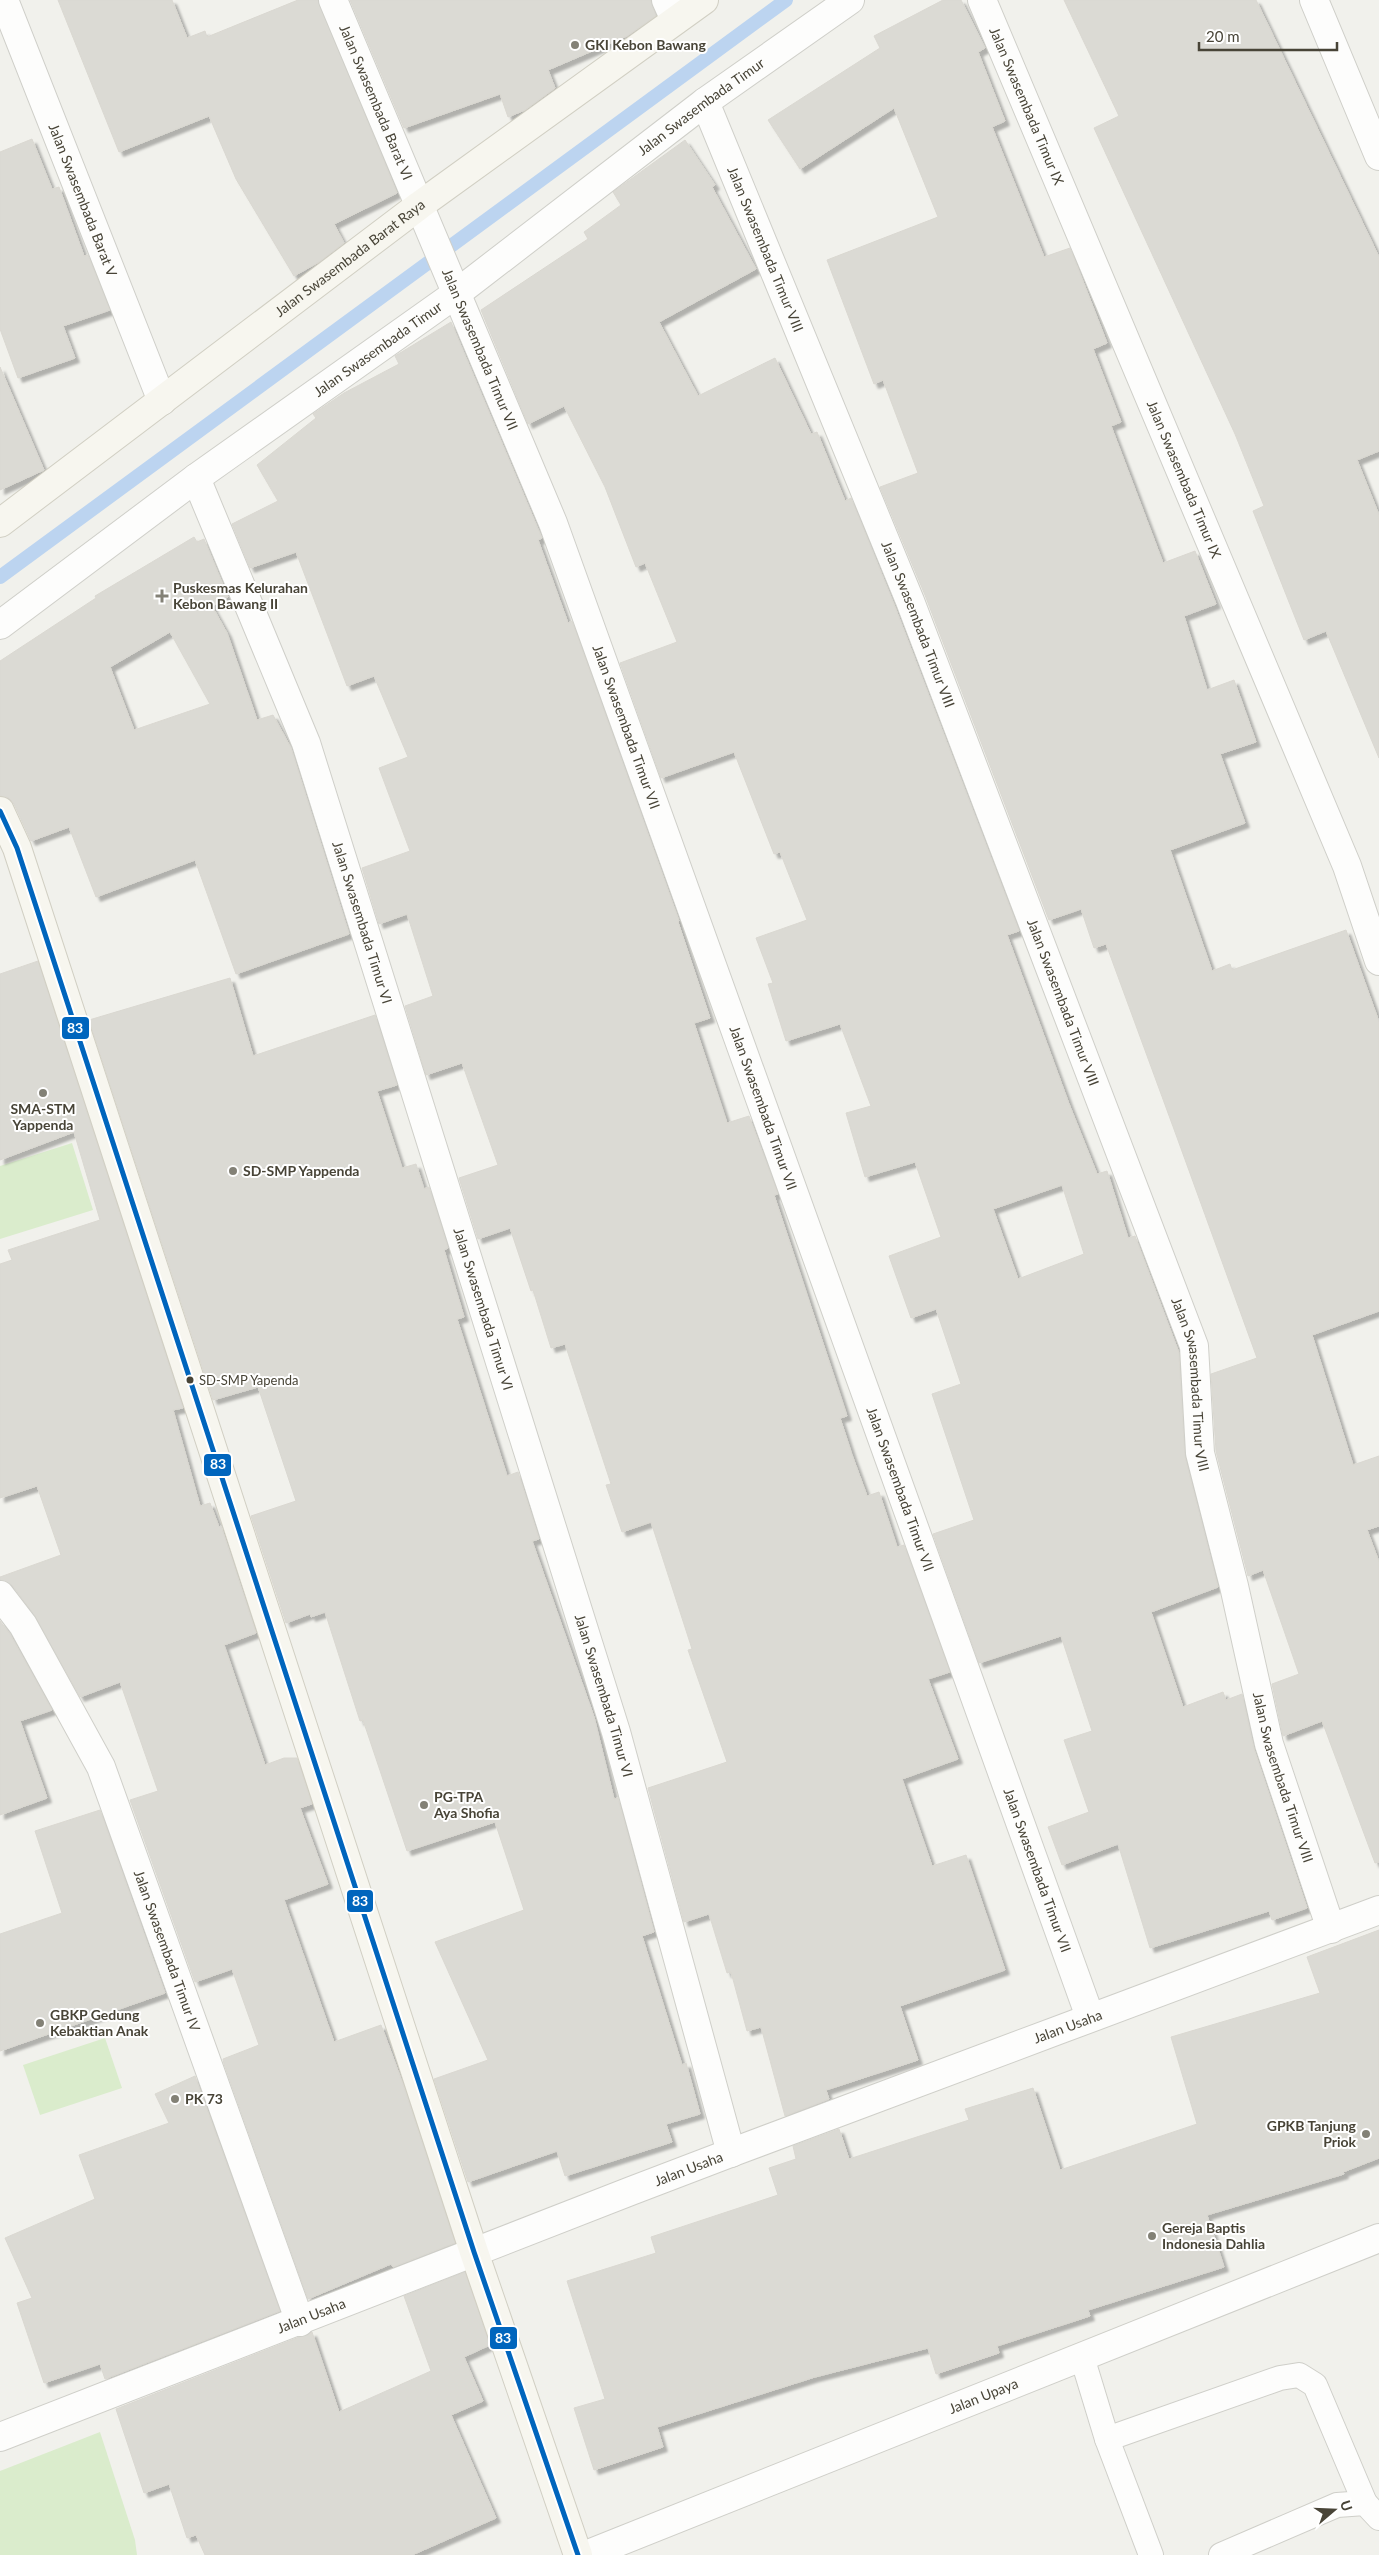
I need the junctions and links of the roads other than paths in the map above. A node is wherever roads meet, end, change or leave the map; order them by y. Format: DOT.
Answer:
graph roads {
  1 [pos="4,0"];
  2 [pos="333,0"];
  3 [pos="704,0"];
  4 [pos="850,0"];
  5 [pos="982,0"];
  6 [pos="1314,0"];
  7 [pos="671,10"];
  8 [pos="705,102"];
  9 [pos="1379,156"];
  10 [pos="423,213"];
  11 [pos="455,288"];
  12 [pos="162,400"];
  13 [pos="196,478"];
  14 [pos="0,523"];
  15 [pos="0,625"];
  16 [pos="0,811"];
  17 [pos="1379,961"];
  18 [pos="0,1595"];
  19 [pos="1379,1910"];
  20 [pos="1331,1928"];
  21 [pos="1090,2017"];
  22 [pos="730,2153"];
  23 [pos="1379,2238"];
  24 [pos="474,2252"];
  25 [pos="300,2322"];
  26 [pos="1082,2357"];
  27 [pos="0,2437"];
  28 [pos="1107,2439"];
  29 [pos="1372,2511"];
  30 [pos="578,2555"];
  31 [pos="586,2555"];
  32 [pos="1151,2555"];
  33 [pos="1221,2555"];
  1 -- 12 [label="street, Jalan Swasembada Barat V"];
  2 -- 10 [label="street, Jalan Swasembada Barat VI"];
  3 -- 7 [label="street, Jalan Swasembada Barat Raya"];
  4 -- 8 [label="street, Jalan Swasembada Timur"];
  5 -- 17 [label="street, Jalan Swasembada Timur IX"];
  6 -- 9 [label="street"];
  7 -- 10 [label="street, Jalan Swasembada Barat Raya"];
  8 -- 11 [label="street, Jalan Swasembada Timur"];
  8 -- 20 [label="street, Jalan Swasembada Timur VIII"];
  10 -- 11 [label="street, Jalan Swasembada Timur VII"];
  10 -- 12 [label="street, Jalan Swasembada Barat Raya"];
  11 -- 13 [label="street, Jalan Swasembada Timur"];
  11 -- 21 [label="street, Jalan Swasembada Timur VII"];
  12 -- 14 [label="street, Jalan Swasembada Barat Raya"];
  13 -- 15 [label="street, Jalan Swasembada Timur"];
  13 -- 22 [label="street, Jalan Swasembada Timur VI"];
  16 -- 24 [label="street"];
  18 -- 25 [label="street, Jalan Swasembada Timur IV"];
  19 -- 20 [label="street, Jalan Usaha"];
  20 -- 21 [label="street, Jalan Usaha"];
  21 -- 22 [label="street, Jalan Usaha"];
  22 -- 24 [label="street, Jalan Usaha"];
  23 -- 26 [label="street, Jalan Upaya"];
  24 -- 25 [label="street, Jalan Usaha"];
  24 -- 30 [label="street"];
  25 -- 27 [label="street, Jalan Usaha"];
  26 -- 28 [label="lane"];
  26 -- 31 [label="street, Jalan Upaya"];
  28 -- 29 [label="lane"];
  28 -- 32 [label="lane"];
  29 -- 33 [label="lane"];
}
